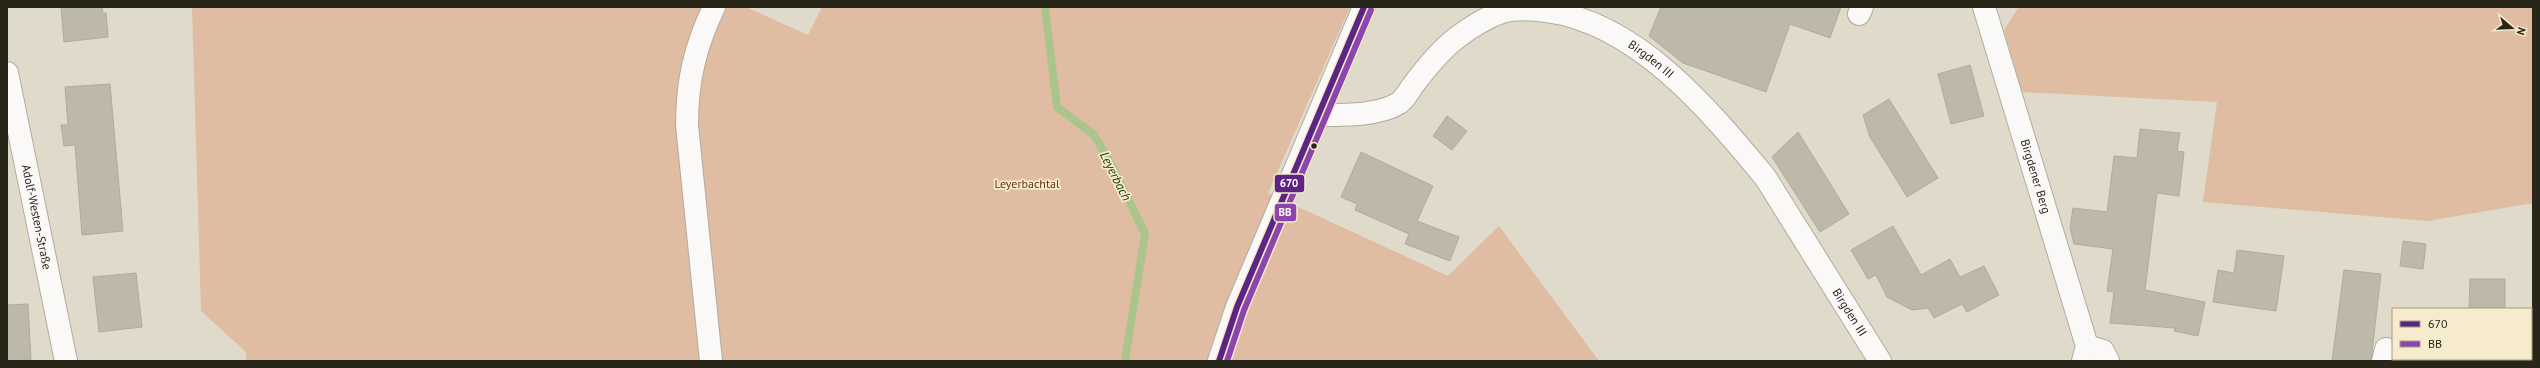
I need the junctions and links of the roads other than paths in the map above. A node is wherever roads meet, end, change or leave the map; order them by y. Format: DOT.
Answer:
graph roads {
  1 [pos="714,7"];
  2 [pos="1364,7"];
  3 [pos="1984,7"];
  4 [pos="7,73"];
  5 [pos="1319,115"];
  6 [pos="2085,353"];
  7 [pos="66,361"];
  8 [pos="711,361"];
  9 [pos="1219,361"];
  10 [pos="1880,361"];
  11 [pos="2108,361"];
  1 -- 8 [label="street"];
  2 -- 5 [label="street"];
  3 -- 6 [label="street, Birgdener Berg"];
  4 -- 7 [label="street, Adolf-Westen-Straße"];
  5 -- 9 [label="street"];
  5 -- 10 [label="street, Birgden III"];
  6 -- 11 [label="street, Birgdener Berg"];
}
